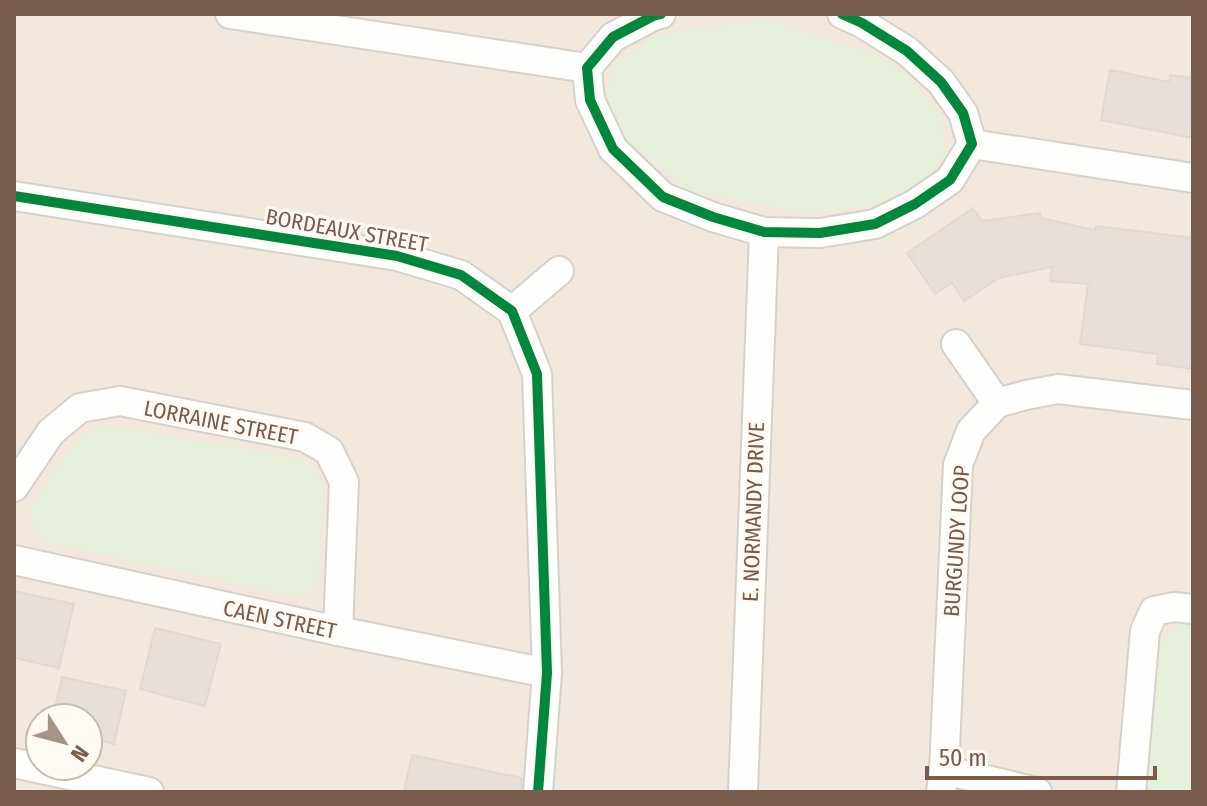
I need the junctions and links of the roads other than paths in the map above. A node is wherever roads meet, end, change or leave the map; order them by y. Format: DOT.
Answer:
graph roads {
  1 [pos="230,14"];
  2 [pos="661,14"];
  3 [pos="842,14"];
  4 [pos="587,68"];
  5 [pos="972,144"];
  6 [pos="1193,178"];
  7 [pos="14,196"];
  8 [pos="764,232"];
  9 [pos="559,271"];
  10 [pos="512,311"];
  11 [pos="956,344"];
  12 [pos="997,403"];
  13 [pos="1193,405"];
  14 [pos="14,487"];
  15 [pos="14,560"];
  16 [pos="1193,609"];
  17 [pos="338,631"];
  18 [pos="547,673"];
  19 [pos="14,763"];
  20 [pos="943,781"];
  21 [pos="149,792"];
  22 [pos="538,792"];
  23 [pos="743,792"];
  24 [pos="1037,792"];
  25 [pos="1131,792"];
  1 -- 4 [label="street"];
  2 -- 4 [label="street"];
  3 -- 5 [label="street"];
  4 -- 8 [label="street"];
  5 -- 6 [label="street"];
  5 -- 8 [label="street"];
  7 -- 10 [label="street, BORDEAUX STREET"];
  8 -- 23 [label="street, E. NORMANDY DRIVE"];
  9 -- 10 [label="street"];
  10 -- 18 [label="street"];
  11 -- 12 [label="street"];
  12 -- 13 [label="street"];
  12 -- 20 [label="street, BURGUNDY LOOP"];
  14 -- 17 [label="street, LORRAINE STREET"];
  15 -- 17 [label="street, CAEN STREET"];
  16 -- 25 [label="street"];
  17 -- 18 [label="street, CAEN STREET"];
  18 -- 22 [label="street"];
  19 -- 21 [label="street"];
  20 -- 24 [label="street"];
}
